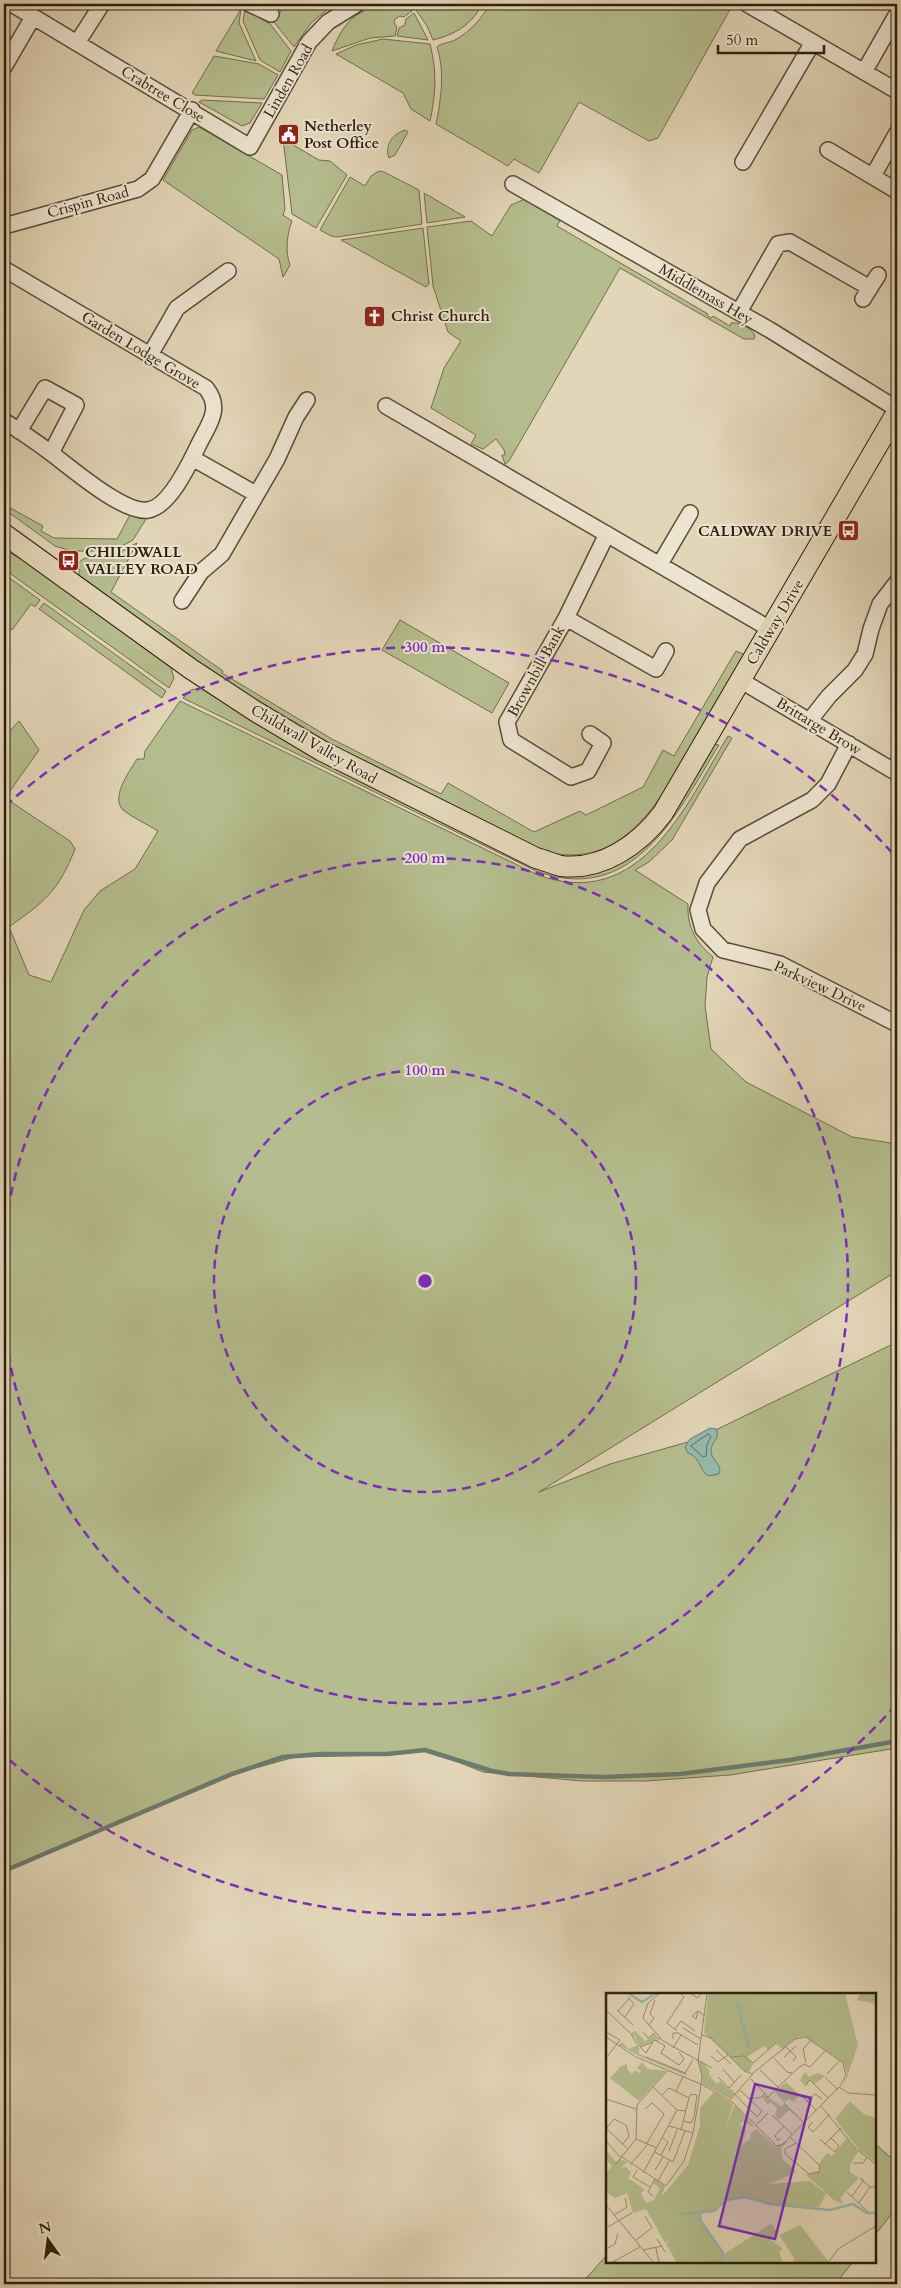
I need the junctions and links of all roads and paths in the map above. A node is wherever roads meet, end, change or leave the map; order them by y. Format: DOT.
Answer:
graph roads {
  1 [pos="12,4"];
  2 [pos="102,4"];
  3 [pos="250,4"];
  4 [pos="357,4"];
  5 [pos="747,4"];
  6 [pos="271,14"];
  7 [pos="897,14"];
  8 [pos="33,17"];
  9 [pos="813,42"];
  10 [pos="77,43"];
  11 [pos="4,67"];
  12 [pos="864,72"];
  13 [pos="897,91"];
  14 [pos="192,110"];
  15 [pos="897,133"];
  16 [pos="250,147"];
  17 [pos="828,150"];
  18 [pos="743,162"];
  19 [pos="873,176"];
  20 [pos="513,184"];
  21 [pos="897,191"];
  22 [pos="4,226"];
  23 [pos="4,269"];
  24 [pos="228,271"];
  25 [pos="870,287"];
  26 [pos="739,312"];
  27 [pos="150,355"];
  28 [pos="307,400"];
  29 [pos="386,406"];
  30 [pos="897,410"];
  31 [pos="4,421"];
  32 [pos="19,431"];
  33 [pos="51,453"];
  34 [pos="192,458"];
  35 [pos="256,494"];
  36 [pos="690,513"];
  37 [pos="4,534"];
  38 [pos="607,534"];
  39 [pos="660,564"];
  40 [pos="897,582"];
  41 [pos="182,601"];
  42 [pos="566,618"];
  43 [pos="770,629"];
  44 [pos="666,651"];
  45 [pos="740,680"];
  46 [pos="810,720"];
  47 [pos="590,734"];
  48 [pos="849,744"];
  49 [pos="897,773"];
  50 [pos="650,830"];
  51 [pos="897,1024"];
  1 -- 8 [label="street, Crabtree Close"];
  2 -- 10 [label="street"];
  3 -- 6 [label="street"];
  4 -- 16 [label="street, Linden Road"];
  5 -- 9 [label="street"];
  7 -- 12 [label="street"];
  8 -- 10 [label="street, Crabtree Close"];
  8 -- 11 [label="street"];
  9 -- 12 [label="street"];
  9 -- 18 [label="street"];
  10 -- 14 [label="street, Crabtree Close"];
  12 -- 13 [label="street"];
  14 -- 16 [label="street, Crabtree Close"];
  14 -- 22 [label="street, Crispin Road"];
  15 -- 19 [label="street"];
  17 -- 19 [label="street"];
  19 -- 21 [label="street"];
  20 -- 26 [label="street, Middlemass Hey"];
  23 -- 27 [label="street, Garden Lodge Grove"];
  24 -- 27 [label="street"];
  25 -- 26 [label="street"];
  26 -- 30 [label="street, Middlemass Hey"];
  27 -- 34 [label="street, Garden Lodge Grove"];
  28 -- 35 [label="street"];
  29 -- 38 [label="street"];
  30 -- 43 [label="main road, Caldway Drive"];
  31 -- 32 [label="street, Garden Lodge Grove"];
  32 -- 33 [label="street, Garden Lodge Grove"];
  32 -- 33 [label="street"];
  33 -- 34 [label="street, Garden Lodge Grove"];
  34 -- 35 [label="street"];
  35 -- 41 [label="street"];
  36 -- 39 [label="street"];
  37 -- 50 [label="main road, Childwall Valley Road"];
  38 -- 39 [label="street"];
  38 -- 42 [label="street, Brownbill Bank"];
  39 -- 43 [label="street"];
  40 -- 46 [label="street"];
  42 -- 44 [label="street"];
  42 -- 47 [label="street, Brownbill Bank"];
  43 -- 45 [label="main road, Caldway Drive"];
  45 -- 46 [label="street, Brittarge Brow"];
  45 -- 50 [label="main road, Caldway Drive"];
  46 -- 48 [label="street, Brittarge Brow"];
  48 -- 49 [label="street, Brittarge Brow"];
  48 -- 51 [label="street, Parkview Drive"];
}
